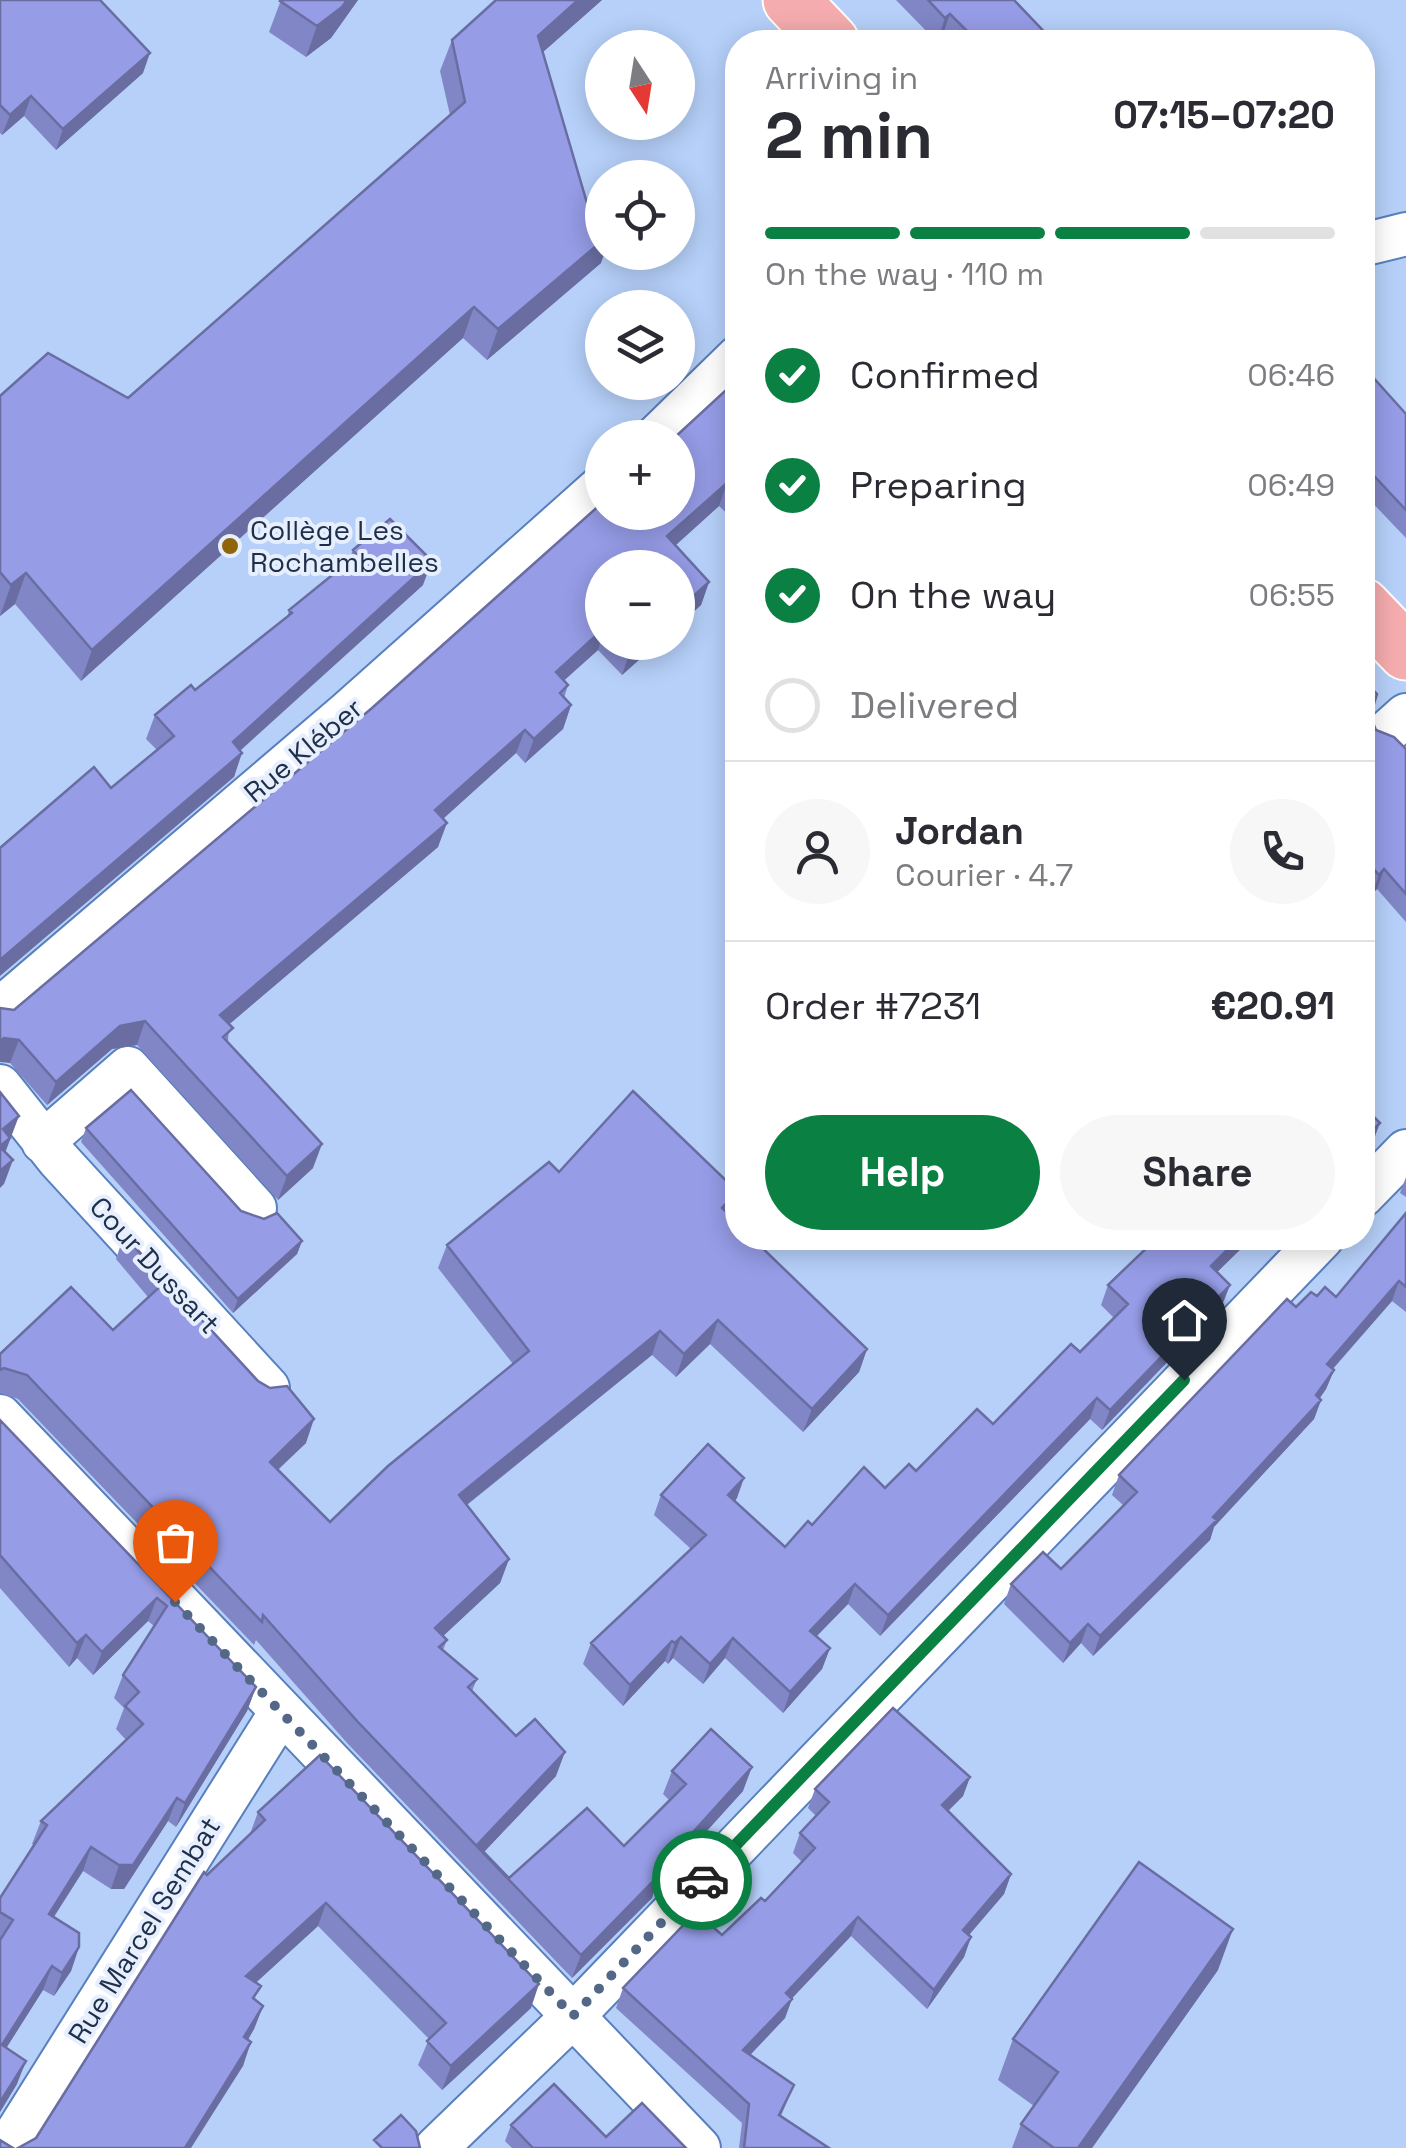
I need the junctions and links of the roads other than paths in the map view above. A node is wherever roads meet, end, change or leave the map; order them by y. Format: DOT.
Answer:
graph roads {
  1 [pos="791,0"];
  2 [pos="820,30"];
  3 [pos="1406,234"];
  4 [pos="1375,242"];
  5 [pos="725,370"];
  6 [pos="673,420"];
  7 [pos="585,501"];
  8 [pos="1375,620"];
  9 [pos="1406,652"];
  10 [pos="0,1009"];
  11 [pos="0,1086"];
  12 [pos="43,1142"];
  13 [pos="1406,1151"];
  14 [pos="1375,1183"];
  15 [pos="256,1208"];
  16 [pos="1310,1250"];
  17 [pos="268,1388"];
  18 [pos="0,1416"];
  19 [pos="281,1712"];
  20 [pos="573,2016"];
  21 [pos="7,2148"];
  22 [pos="436,2148"];
  23 [pos="699,2148"];
  1 -- 2 [label="main road"];
  3 -- 4 [label="street"];
  5 -- 6 [label="street"];
  7 -- 10 [label="street, Rue Kléber"];
  8 -- 9 [label="main road"];
  11 -- 12 [label="street, Cour Dussart"];
  12 -- 15 [label="street"];
  12 -- 17 [label="street, Cour Dussart"];
  13 -- 14 [label="street"];
  16 -- 20 [label="street"];
  18 -- 19 [label="street"];
  19 -- 20 [label="street"];
  19 -- 21 [label="street, Rue Marcel Sembat"];
  20 -- 22 [label="street"];
  20 -- 23 [label="street"];
}
